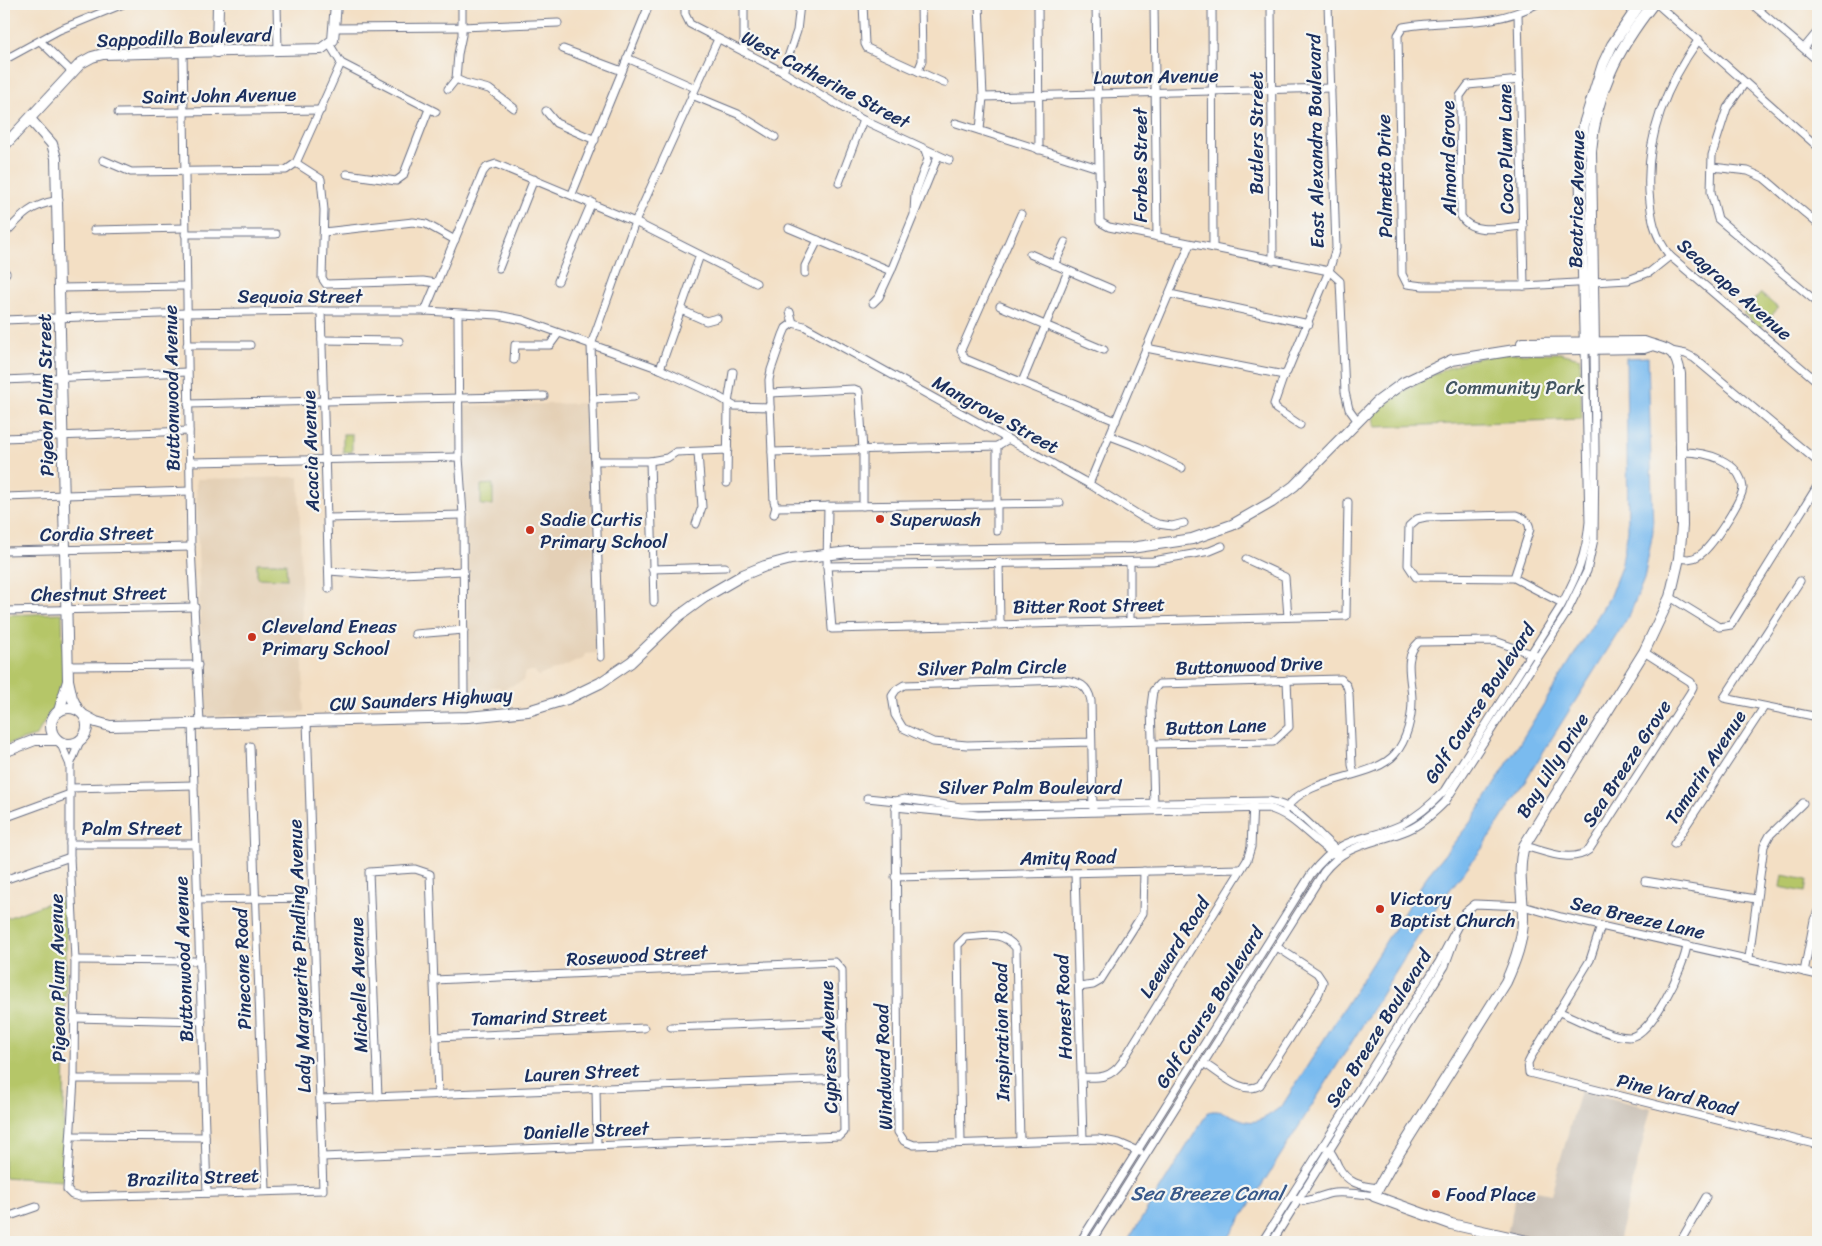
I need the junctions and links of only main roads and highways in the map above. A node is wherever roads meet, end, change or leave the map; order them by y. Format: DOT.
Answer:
graph roads {
  1 [pos="218,4"];
  2 [pos="336,4"];
  3 [pos="1640,4"];
  4 [pos="1652,4"];
  5 [pos="217,52"];
  6 [pos="30,119"];
  7 [pos="4,146"];
  8 [pos="1589,283"];
  9 [pos="1589,346"];
  10 [pos="1671,351"];
  11 [pos="68,680"];
  12 [pos="59,711"];
  13 [pos="82,713"];
  14 [pos="51,722"];
  15 [pos="110,726"];
  16 [pos="82,739"];
  17 [pos="35,740"];
  18 [pos="59,741"];
  19 [pos="4,752"];
  20 [pos="1520,1241"];
  21 [pos="1531,1242"];
  1 -- 5 [label="main road"];
  2 -- 5 [label="main road, Sappodilla Boulevard"];
  3 -- 8 [label="main road, Beatrice Avenue"];
  4 -- 8 [label="main road, Beatrice Avenue"];
  5 -- 6 [label="main road, Sappodilla Boulevard"];
  6 -- 7 [label="main road, Sappodilla Boulevard"];
  6 -- 11 [label="main road, Pigeon Plum Street"];
  8 -- 9 [label="main road, Beatrice Avenue"];
  9 -- 10 [label="main road, CW Saunders Highway"];
  9 -- 15 [label="main road, CW Saunders Highway"];
  10 -- 20 [label="main road, Bay Lilly Drive"];
  11 -- 12 [label="main road, Pigeon Plum Street"];
  11 -- 13 [label="main road, Pigeon Plum Street"];
  12 -- 13 [label="main road"];
  12 -- 14 [label="main road"];
  13 -- 15 [label="main road, CW Saunders Highway"];
  13 -- 16 [label="main road"];
  14 -- 17 [label="main road"];
  14 -- 18 [label="main road"];
  15 -- 16 [label="main road, CW Saunders Highway"];
  16 -- 18 [label="main road"];
  17 -- 18 [label="main road"];
  17 -- 19 [label="main road"];
  20 -- 21 [label="main road"];
}
